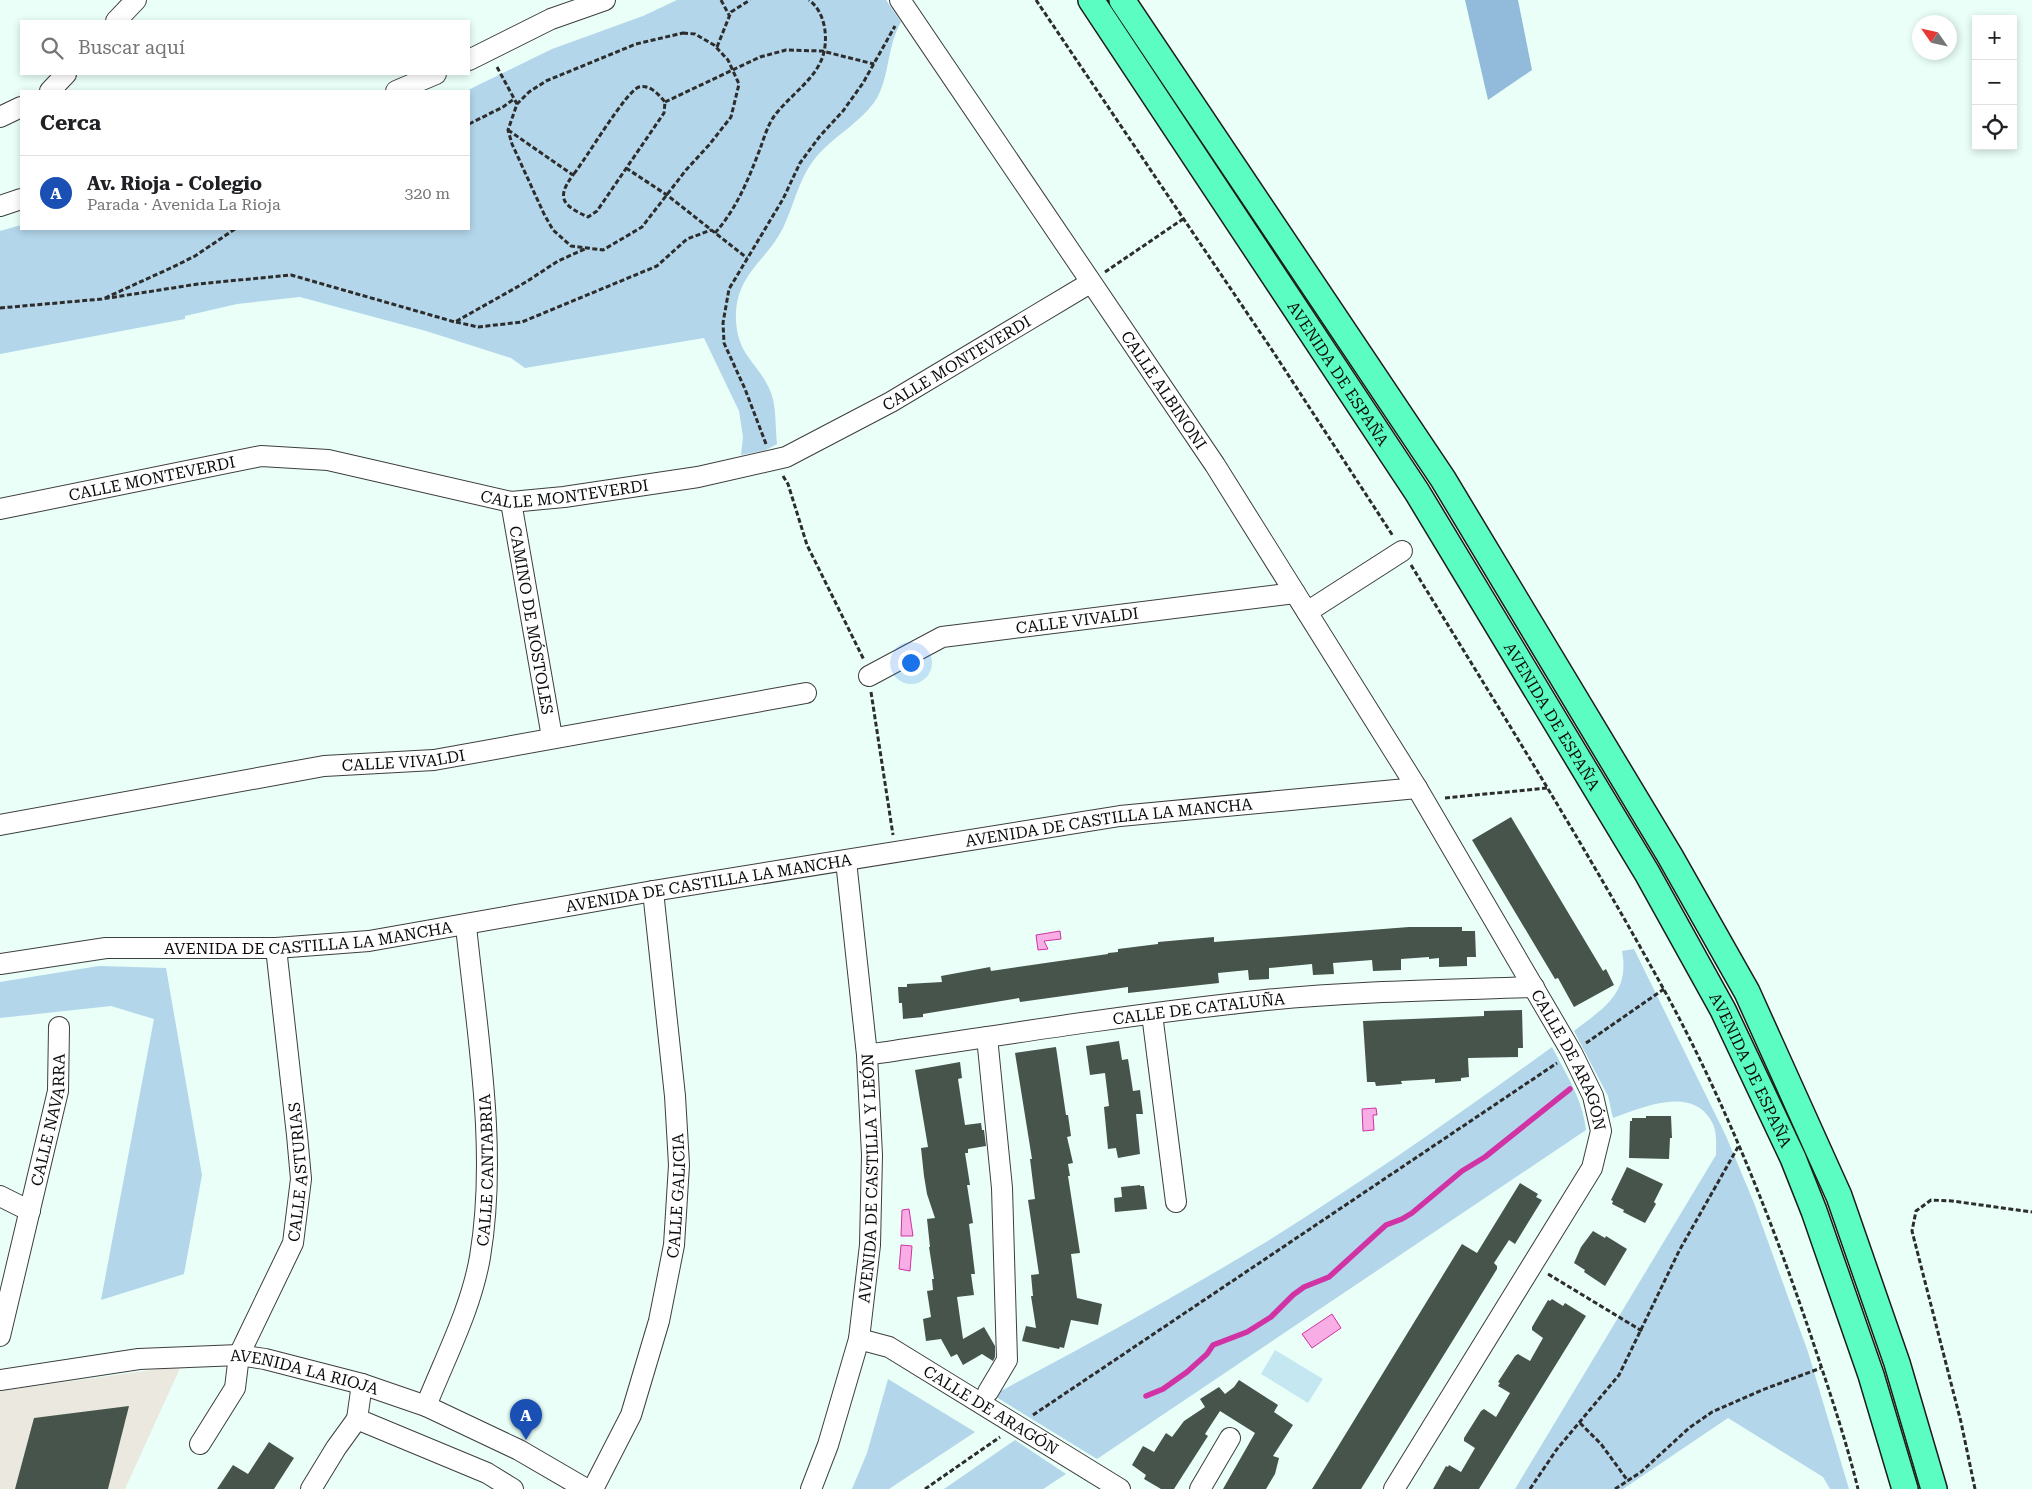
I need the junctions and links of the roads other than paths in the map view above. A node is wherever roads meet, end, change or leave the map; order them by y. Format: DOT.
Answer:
graph roads {
  1 [pos="136,0"];
  2 [pos="605,0"];
  3 [pos="1091,0"];
  4 [pos="1122,0"];
  5 [pos="903,4"];
  6 [pos="117,20"];
  7 [pos="470,60"];
  8 [pos="65,75"];
  9 [pos="434,75"];
  10 [pos="51,90"];
  11 [pos="398,90"];
  12 [pos="20,107"];
  13 [pos="0,117"];
  14 [pos="20,199"];
  15 [pos="0,206"];
  16 [pos="1090,283"];
  17 [pos="511,502"];
  18 [pos="0,509"];
  19 [pos="1402,551"];
  20 [pos="1295,593"];
  21 [pos="1307,612"];
  22 [pos="869,676"];
  23 [pos="806,694"];
  24 [pos="552,737"];
  25 [pos="1421,794"];
  26 [pos="0,825"];
  27 [pos="846,861"];
  28 [pos="654,891"];
  29 [pos="466,926"];
  30 [pos="276,948"];
  31 [pos="0,964"];
  32 [pos="1534,987"];
  33 [pos="1152,1014"];
  34 [pos="59,1027"];
  35 [pos="987,1037"];
  36 [pos="866,1054"];
  37 [pos="0,1196"];
  38 [pos="1176,1202"];
  39 [pos="30,1211"];
  40 [pos="0,1336"];
  41 [pos="859,1339"];
  42 [pos="239,1355"];
  43 [pos="0,1380"];
  44 [pos="362,1384"];
  45 [pos="988,1392"];
  46 [pos="426,1406"];
  47 [pos="356,1419"];
  48 [pos="1230,1438"];
  49 [pos="200,1444"];
  50 [pos="311,1489"];
  51 [pos="513,1489"];
  52 [pos="586,1489"];
  53 [pos="593,1489"];
  54 [pos="811,1489"];
  55 [pos="1120,1489"];
  56 [pos="1200,1489"];
  57 [pos="1394,1489"];
  58 [pos="1905,1489"];
  59 [pos="1934,1489"];
  1 -- 6 [label="street"];
  2 -- 7 [label="street"];
  3 -- 58 [label="main road, AVENIDA DE ESPAÑA"];
  4 -- 59 [label="main road, AVENIDA DE ESPAÑA"];
  5 -- 16 [label="street, CALLE ALBINONI"];
  8 -- 10 [label="street"];
  9 -- 11 [label="street"];
  12 -- 13 [label="street"];
  14 -- 15 [label="street"];
  16 -- 17 [label="street, CALLE MONTEVERDI"];
  16 -- 20 [label="street, CALLE ALBINONI"];
  17 -- 18 [label="street, CALLE MONTEVERDI"];
  17 -- 24 [label="street, CAMINO DE MÓSTOLES"];
  19 -- 21 [label="street"];
  20 -- 21 [label="street, CALLE ALBINONI"];
  20 -- 22 [label="street, CALLE VIVALDI"];
  21 -- 25 [label="street, CALLE ALBINONI"];
  23 -- 24 [label="street, CALLE VIVALDI"];
  24 -- 26 [label="street, CALLE VIVALDI"];
  25 -- 27 [label="street, AVENIDA DE CASTILLA LA MANCHA"];
  25 -- 32 [label="street, CALLE DE ARAGÓN"];
  27 -- 28 [label="street, AVENIDA DE CASTILLA LA MANCHA"];
  27 -- 36 [label="street, AVENIDA DE CASTILLA Y LEÓN"];
  28 -- 29 [label="street, AVENIDA DE CASTILLA LA MANCHA"];
  28 -- 53 [label="street, CALLE GALICIA"];
  29 -- 30 [label="street, AVENIDA DE CASTILLA LA MANCHA"];
  29 -- 46 [label="street, CALLE CANTABRIA"];
  30 -- 31 [label="street, AVENIDA DE CASTILLA LA MANCHA"];
  30 -- 42 [label="street, CALLE ASTURIAS"];
  32 -- 33 [label="street, CALLE DE CATALUÑA"];
  32 -- 57 [label="street, CALLE DE ARAGÓN"];
  33 -- 35 [label="street, CALLE DE CATALUÑA"];
  33 -- 38 [label="street"];
  34 -- 39 [label="street, CALLE NAVARRA"];
  35 -- 36 [label="street, CALLE DE CATALUÑA"];
  35 -- 45 [label="street"];
  36 -- 41 [label="street, AVENIDA DE CASTILLA Y LEÓN"];
  37 -- 39 [label="street, CALLE NAVARRA"];
  39 -- 40 [label="street, CALLE NAVARRA"];
  41 -- 54 [label="street, AVENIDA DE CASTILLA Y LEÓN"];
  41 -- 55 [label="street, CALLE DE ARAGÓN"];
  42 -- 43 [label="street, AVENIDA LA RIOJA"];
  42 -- 44 [label="street, AVENIDA LA RIOJA"];
  42 -- 49 [label="street, CALLE ASTURIAS"];
  44 -- 46 [label="street, AVENIDA LA RIOJA"];
  44 -- 47 [label="street"];
  46 -- 52 [label="street, AVENIDA LA RIOJA"];
  47 -- 50 [label="street"];
  47 -- 51 [label="street"];
  48 -- 56 [label="street"];
}
